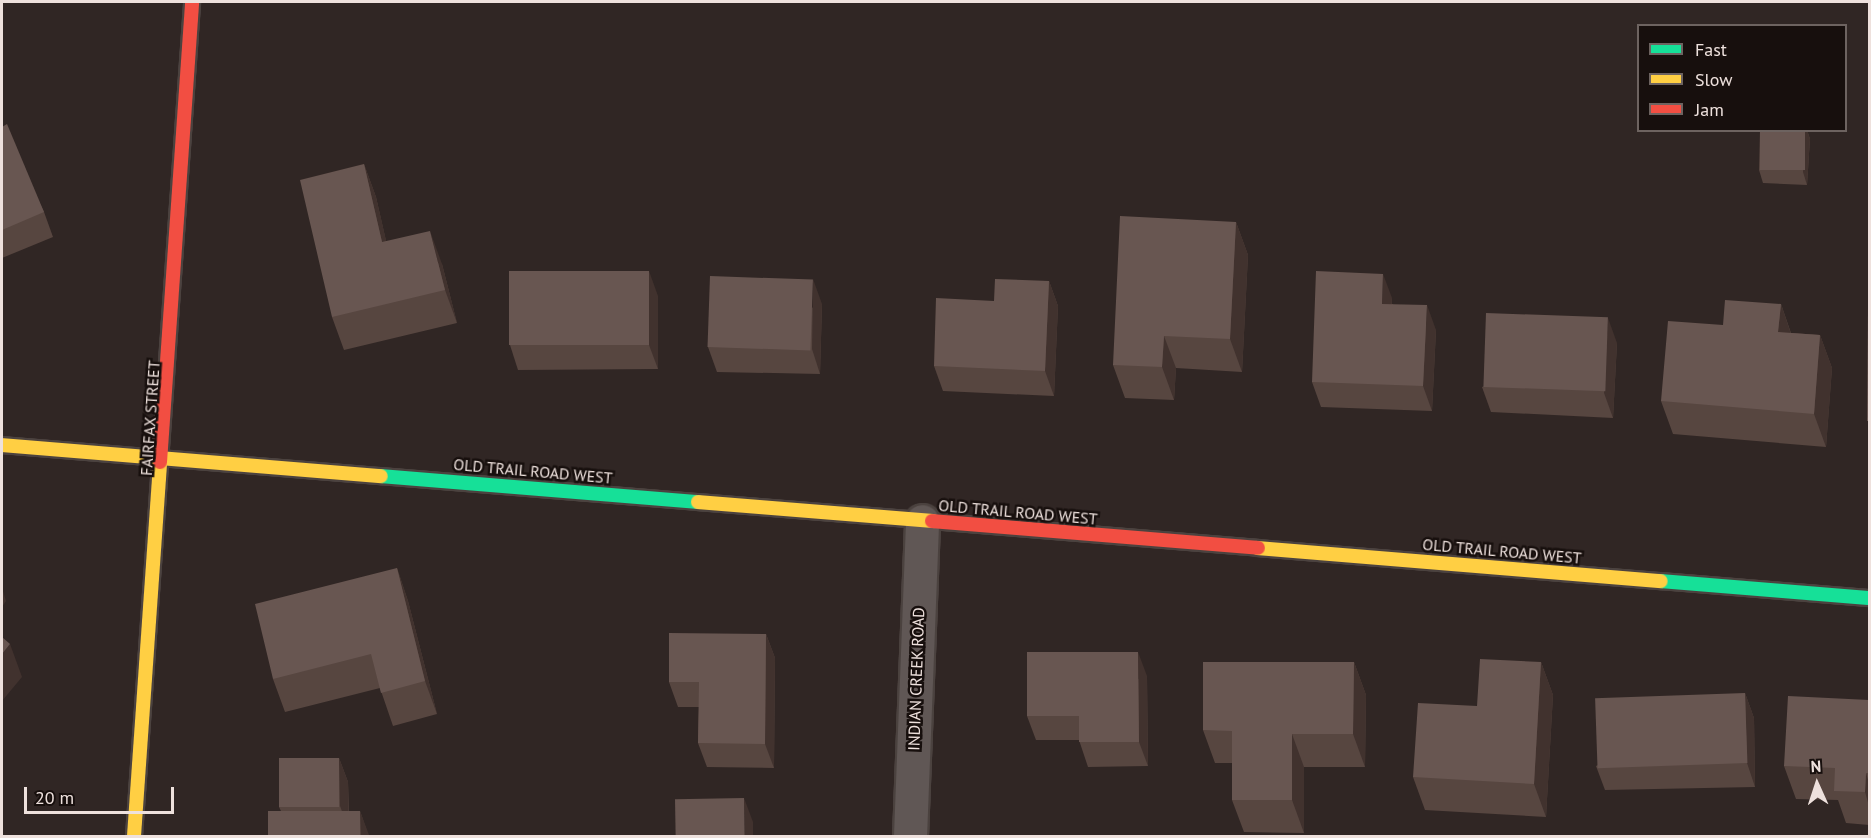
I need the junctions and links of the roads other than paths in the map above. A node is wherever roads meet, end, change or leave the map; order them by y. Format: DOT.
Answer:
graph roads {
  1 [pos="192,2"];
  2 [pos="2,445"];
  3 [pos="163,456"];
  4 [pos="922,521"];
  5 [pos="1869,598"];
  6 [pos="134,837"];
  7 [pos="910,837"];
  1 -- 3 [label="street, FAIRFAX STREET"];
  2 -- 3 [label="street, OLD TRAIL ROAD WEST"];
  3 -- 4 [label="street, OLD TRAIL ROAD WEST"];
  3 -- 6 [label="street, FAIRFAX STREET"];
  4 -- 5 [label="street, OLD TRAIL ROAD WEST"];
  4 -- 7 [label="street, INDIAN CREEK ROAD"];
}
